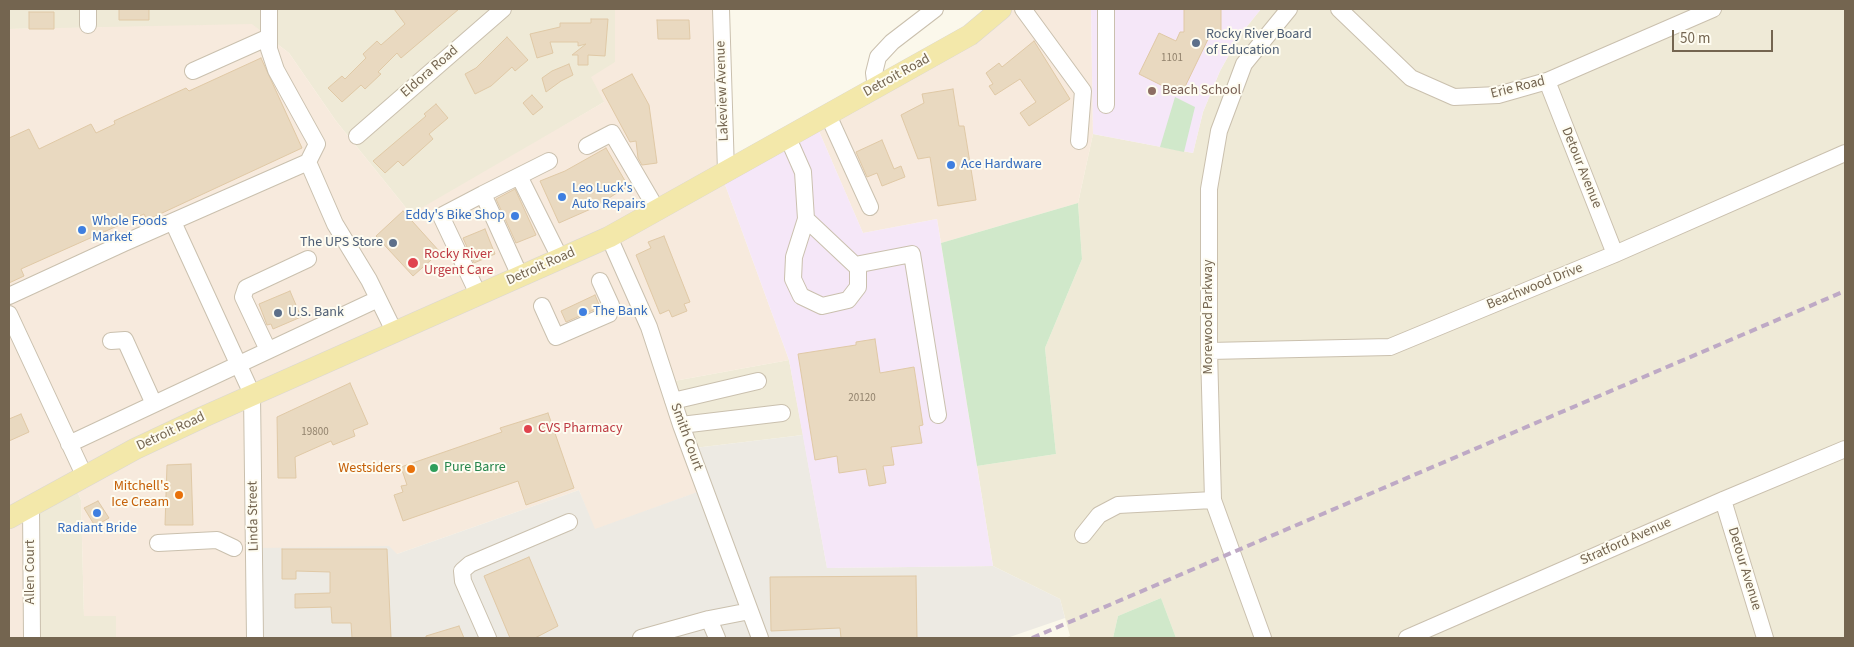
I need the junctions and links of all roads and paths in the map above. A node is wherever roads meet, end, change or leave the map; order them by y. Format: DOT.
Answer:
graph roads {
  1 [pos="269,9"];
  2 [pos="503,9"];
  3 [pos="720,9"];
  4 [pos="935,9"];
  5 [pos="1000,9"];
  6 [pos="1023,9"];
  7 [pos="1106,9"];
  8 [pos="1289,9"];
  9 [pos="1339,9"];
  10 [pos="1713,9"];
  11 [pos="269,36"];
  12 [pos="193,71"];
  13 [pos="1547,81"];
  14 [pos="876,88"];
  15 [pos="1106,105"];
  16 [pos="828,115"];
  17 [pos="357,136"];
  18 [pos="788,138"];
  19 [pos="1079,141"];
  20 [pos="587,146"];
  21 [pos="1845,153"];
  22 [pos="548,161"];
  23 [pos="308,162"];
  24 [pos="726,172"];
  25 [pos="519,176"];
  26 [pos="482,194"];
  27 [pos="870,207"];
  28 [pos="657,210"];
  29 [pos="806,218"];
  30 [pos="173,222"];
  31 [pos="608,236"];
  32 [pos="1615,254"];
  33 [pos="560,258"];
  34 [pos="308,259"];
  35 [pos="855,265"];
  36 [pos="520,276"];
  37 [pos="600,281"];
  38 [pos="478,294"];
  39 [pos="9,296"];
  40 [pos="378,299"];
  41 [pos="542,306"];
  42 [pos="9,314"];
  43 [pos="394,332"];
  44 [pos="111,341"];
  45 [pos="268,350"];
  46 [pos="1209,351"];
  47 [pos="238,364"];
  48 [pos="758,381"];
  49 [pos="252,394"];
  50 [pos="673,401"];
  51 [pos="154,404"];
  52 [pos="782,413"];
  53 [pos="938,415"];
  54 [pos="681,425"];
  55 [pos="69,444"];
  56 [pos="1845,449"];
  57 [pos="85,477"];
  58 [pos="1214,500"];
  59 [pos="1723,500"];
  60 [pos="31,506"];
  61 [pos="9,518"];
  62 [pos="569,522"];
  63 [pos="1083,535"];
  64 [pos="158,542"];
  65 [pos="234,548"];
  66 [pos="750,612"];
  67 [pos="709,619"];
  68 [pos="32,638"];
  69 [pos="255,638"];
  70 [pos="488,638"];
  71 [pos="641,638"];
  72 [pos="717,638"];
  73 [pos="760,638"];
  74 [pos="1263,638"];
  75 [pos="1407,638"];
  76 [pos="1765,638"];
  1 -- 11 [label="street"];
  2 -- 17 [label="street, Eldora Road"];
  3 -- 24 [label="street, Lakeview Avenue"];
  4 -- 14 [label="street"];
  5 -- 14 [label="main road, Detroit Road"];
  6 -- 19 [label="street"];
  7 -- 15 [label="street"];
  8 -- 46 [label="street, Morewood Parkway"];
  9 -- 13 [label="street, Erie Road"];
  10 -- 13 [label="street, Erie Road"];
  11 -- 12 [label="street"];
  11 -- 23 [label="street"];
  13 -- 32 [label="street, Detour Avenue"];
  14 -- 16 [label="main road, Detroit Road"];
  16 -- 18 [label="main road, Detroit Road"];
  16 -- 27 [label="street"];
  18 -- 24 [label="main road, Detroit Road"];
  18 -- 29 [label="street"];
  20 -- 28 [label="street"];
  21 -- 32 [label="street, Beachwood Drive"];
  22 -- 25 [label="street"];
  23 -- 30 [label="street"];
  23 -- 40 [label="street"];
  24 -- 28 [label="main road, Detroit Road"];
  25 -- 26 [label="street"];
  25 -- 33 [label="street"];
  26 -- 36 [label="street"];
  26 -- 38 [label="street"];
  28 -- 31 [label="main road, Detroit Road"];
  29 -- 35 [label="street"];
  29 -- 35 [label="street"];
  30 -- 39 [label="street"];
  30 -- 47 [label="street"];
  31 -- 33 [label="main road, Detroit Road"];
  31 -- 50 [label="street, Smith Court"];
  32 -- 46 [label="street, Beachwood Drive"];
  33 -- 36 [label="main road, Detroit Road"];
  34 -- 45 [label="street"];
  35 -- 53 [label="street"];
  36 -- 38 [label="main road, Detroit Road"];
  37 -- 41 [label="street"];
  38 -- 43 [label="main road, Detroit Road"];
  40 -- 43 [label="street"];
  40 -- 45 [label="street"];
  42 -- 55 [label="street"];
  43 -- 49 [label="main road, Detroit Road"];
  44 -- 51 [label="street"];
  45 -- 47 [label="street"];
  46 -- 58 [label="street, Morewood Parkway"];
  47 -- 49 [label="street"];
  47 -- 51 [label="street"];
  48 -- 50 [label="street"];
  49 -- 57 [label="main road, Detroit Road"];
  49 -- 69 [label="street, Linda Street"];
  50 -- 54 [label="street, Smith Court"];
  51 -- 55 [label="street"];
  52 -- 54 [label="street"];
  54 -- 66 [label="street, Smith Court"];
  55 -- 57 [label="street"];
  56 -- 59 [label="street, Stratford Avenue"];
  57 -- 60 [label="main road, Detroit Road"];
  58 -- 63 [label="street"];
  58 -- 74 [label="street, Morewood Parkway"];
  59 -- 75 [label="street, Stratford Avenue"];
  59 -- 76 [label="street, Detour Avenue"];
  60 -- 61 [label="main road, Detroit Road"];
  60 -- 68 [label="street, Allen Court"];
  62 -- 70 [label="street"];
  64 -- 65 [label="street"];
  66 -- 67 [label="street"];
  66 -- 73 [label="street, Smith Court"];
  67 -- 71 [label="street"];
  67 -- 72 [label="street"];
}
